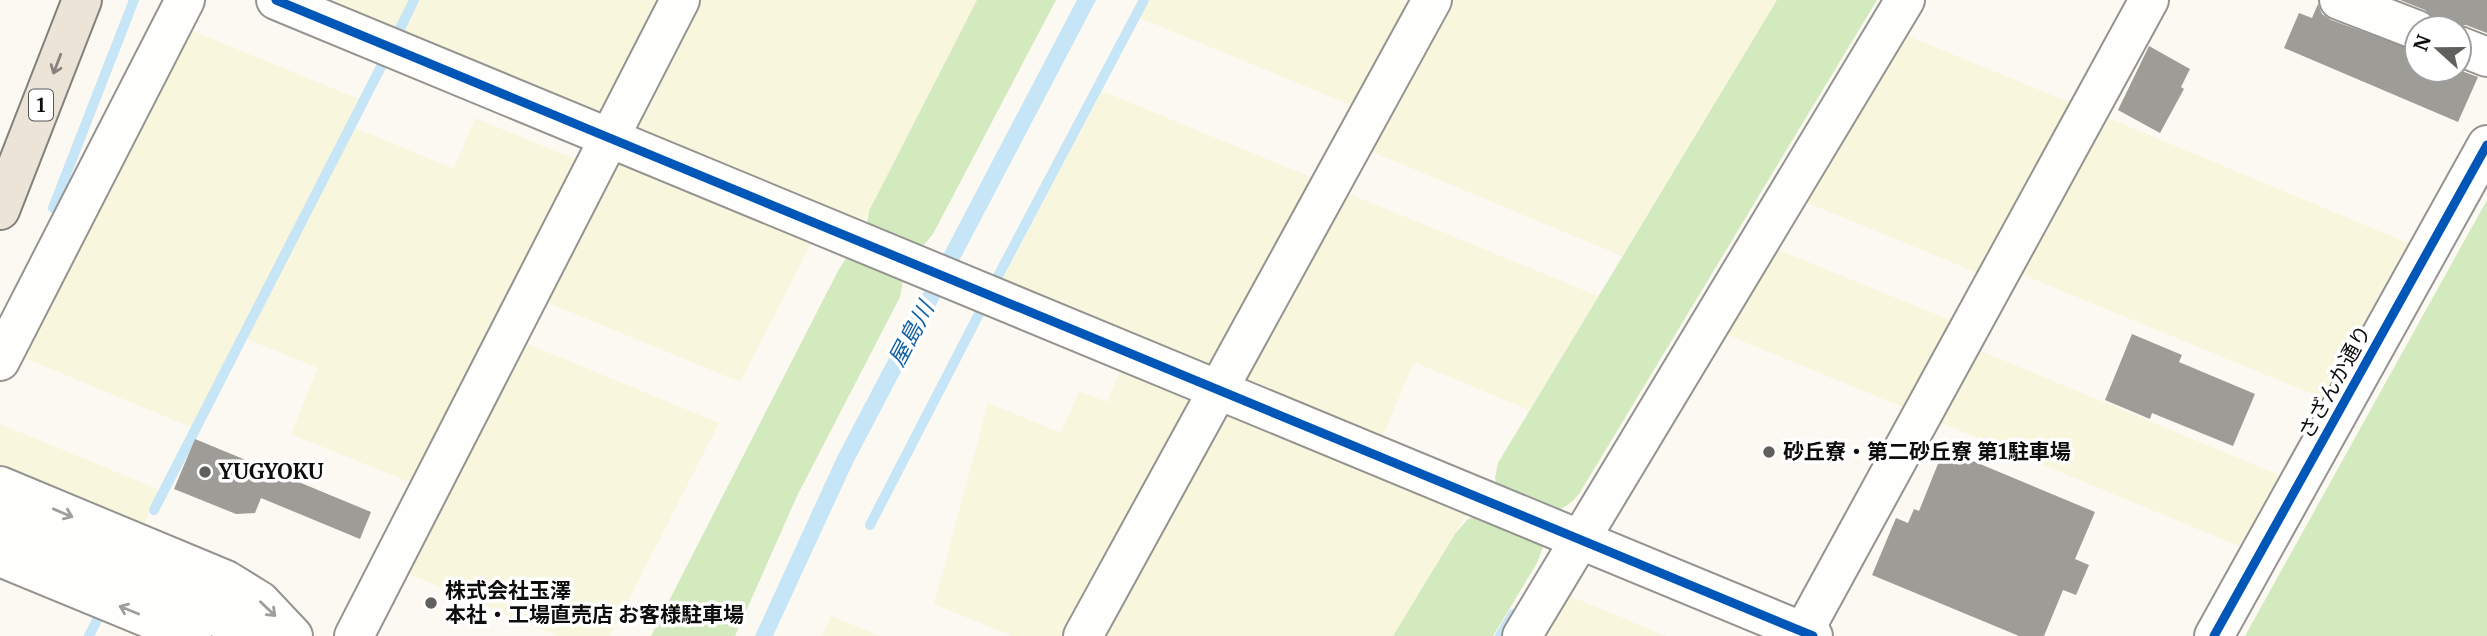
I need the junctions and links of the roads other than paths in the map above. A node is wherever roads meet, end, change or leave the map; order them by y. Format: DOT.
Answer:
graph roads {
  1 [pos="82,0"];
  2 [pos="185,0"];
  3 [pos="276,0"];
  4 [pos="680,0"];
  5 [pos="1432,0"];
  6 [pos="1905,0"];
  7 [pos="2149,0"];
  8 [pos="2339,0"];
  9 [pos="2403,25"];
  10 [pos="610,138"];
  11 [pos="2487,145"];
  12 [pos="0,210"];
  13 [pos="0,360"];
  14 [pos="1218,390"];
  15 [pos="0,486"];
  16 [pos="0,522"];
  17 [pos="1580,539"];
  18 [pos="0,557"];
  19 [pos="1806,635"];
  20 [pos="192,636"];
  21 [pos="251,636"];
  22 [pos="293,636"];
  23 [pos="354,636"];
  24 [pos="1083,636"];
  25 [pos="1522,636"];
  26 [pos="2214,636"];
  1 -- 12 [label="highway, 1, one-way"];
  2 -- 13 [label="street"];
  3 -- 10 [label="street"];
  4 -- 10 [label="street"];
  5 -- 14 [label="street"];
  6 -- 17 [label="street"];
  7 -- 19 [label="street"];
  8 -- 9 [label="street"];
  10 -- 14 [label="street"];
  10 -- 23 [label="street"];
  11 -- 26 [label="street, さざんか通り"];
  14 -- 17 [label="street"];
  14 -- 24 [label="street"];
  15 -- 22 [label="street, one-way"];
  16 -- 21 [label="street"];
  17 -- 19 [label="street"];
  17 -- 25 [label="street"];
  20 -- 18 [label="street, one-way"];
}
